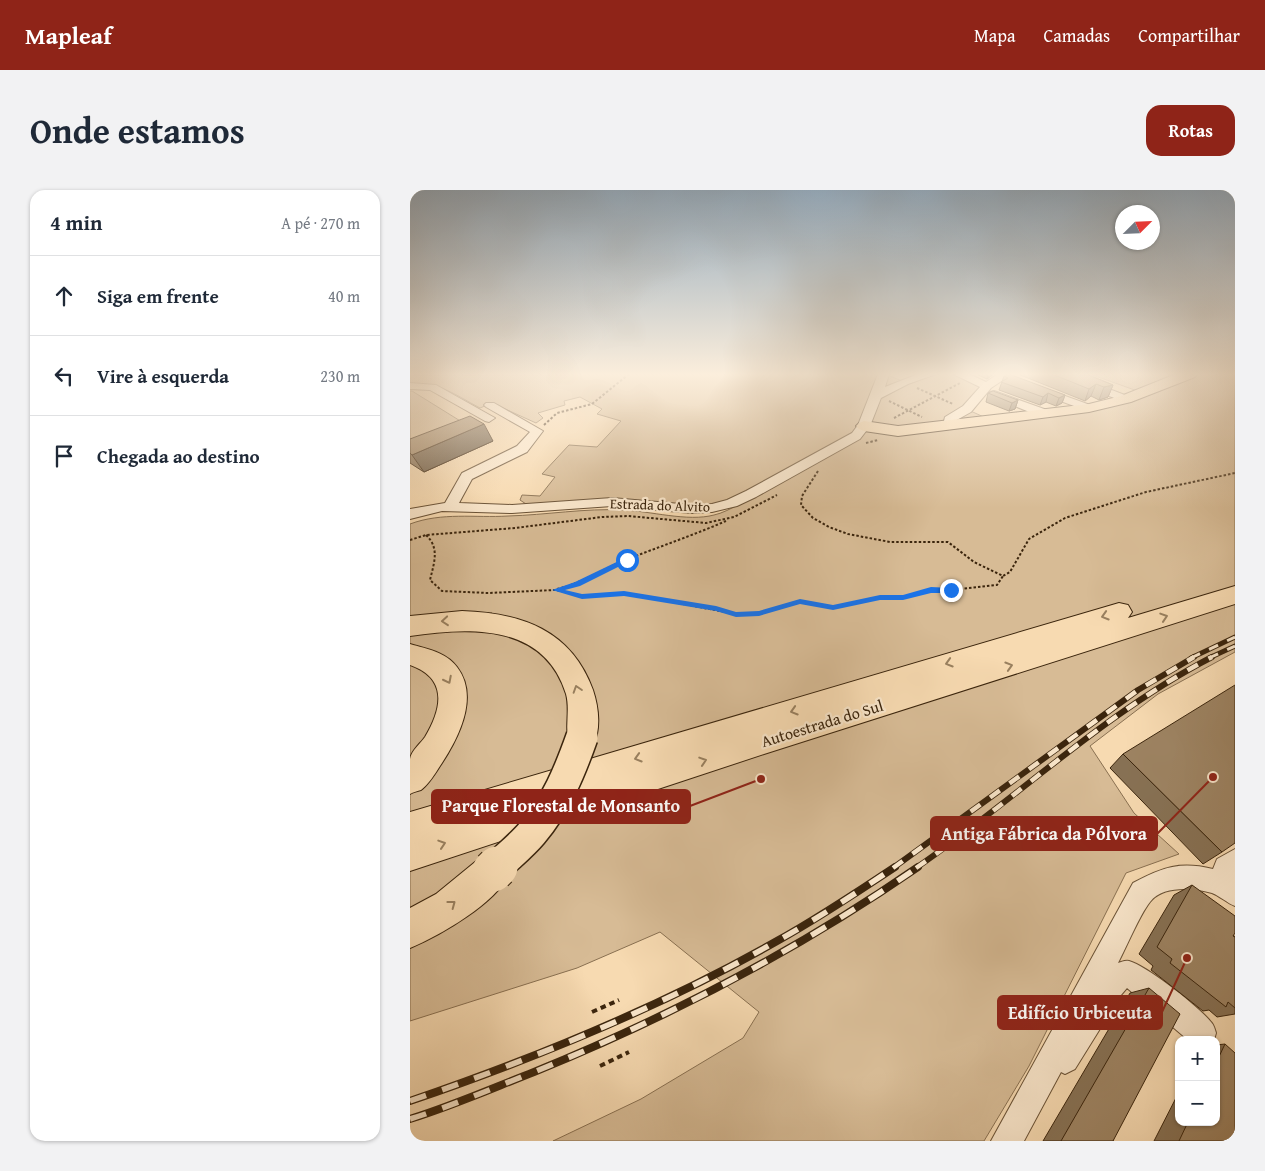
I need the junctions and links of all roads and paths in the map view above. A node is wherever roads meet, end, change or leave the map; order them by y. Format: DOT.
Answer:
graph roads {
  1 [pos="493,418"];
  2 [pos="551,418"];
  3 [pos="867,418"];
  4 [pos="951,418"];
  5 [pos="969,418"];
  6 [pos="948,425"];
  7 [pos="864,426"];
  8 [pos="537,431"];
  9 [pos="818,471"];
  10 [pos="1235,473"];
  11 [pos="450,507"];
  12 [pos="410,514"];
  13 [pos="727,520"];
  14 [pos="426,535"];
  15 [pos="1003,576"];
  16 [pos="1235,576"];
  17 [pos="555,590"];
  18 [pos="1235,595"];
  19 [pos="410,626"];
  20 [pos="410,654"];
  21 [pos="410,779"];
  22 [pos="410,829"];
  23 [pos="410,854"];
  24 [pos="1235,861"];
  25 [pos="1227,889"];
  26 [pos="410,929"];
  27 [pos="620,1000"];
  28 [pos="592,1012"];
  29 [pos="1202,1033"];
  30 [pos="629,1052"];
  31 [pos="600,1066"];
  32 [pos="1007,1141"];
  33 [pos="1014,1141"];
  1 -- 8 [label="street"];
  2 -- 8 [label="path"];
  3 -- 7 [label="street, Estrada do Alvito"];
  4 -- 6 [label="street"];
  5 -- 6 [label="main road"];
  6 -- 7 [label="main road"];
  7 -- 11 [label="street, Estrada do Alvito"];
  8 -- 11 [label="street"];
  9 -- 15 [label="path"];
  10 -- 15 [label="path"];
  11 -- 12 [label="street, Estrada do Alvito"];
  13 -- 17 [label="path"];
  14 -- 17 [label="path"];
  15 -- 17 [label="path"];
  16 -- 22 [label="highway, Autoestrada do Sul, one-way"];
  23 -- 18 [label="highway, Autoestrada do Sul, one-way"];
  26 -- 19 [label="highway, one-way, bridge"];
  20 -- 21 [label="highway, one-way"];
  24 -- 25 [label="street"];
  25 -- 32 [label="street"];
  27 -- 28 [label="path"];
  29 -- 33 [label="street"];
  30 -- 31 [label="path"];
}
